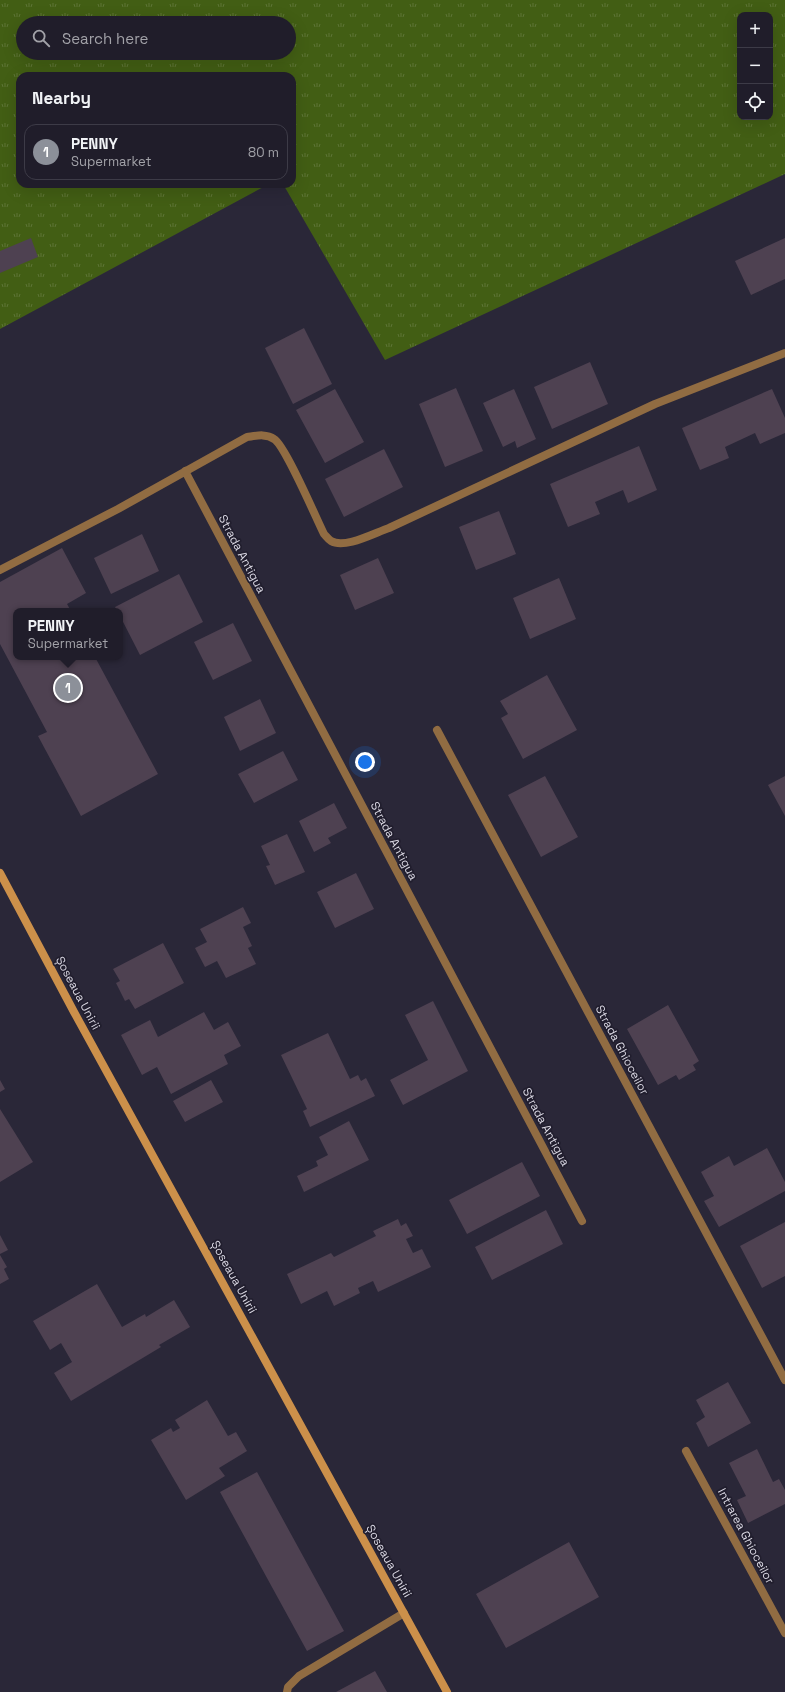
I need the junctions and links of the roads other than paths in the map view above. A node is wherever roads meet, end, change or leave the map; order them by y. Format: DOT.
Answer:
graph roads {
  1 [pos="785,353"];
  2 [pos="185,472"];
  3 [pos="0,570"];
  4 [pos="437,730"];
  5 [pos="0,873"];
  6 [pos="582,1221"];
  7 [pos="785,1380"];
  8 [pos="686,1451"];
  9 [pos="404,1612"];
  10 [pos="785,1633"];
  11 [pos="287,1692"];
  12 [pos="447,1692"];
  1 -- 2 [label="street"];
  2 -- 3 [label="street"];
  2 -- 6 [label="street, Strada Antigua"];
  4 -- 7 [label="street, Strada Ghioceilor"];
  5 -- 9 [label="main road, Șoseaua Unirii"];
  8 -- 10 [label="street, Intrarea Ghioceilor"];
  9 -- 11 [label="street"];
  9 -- 12 [label="main road, Șoseaua Unirii"];
}
